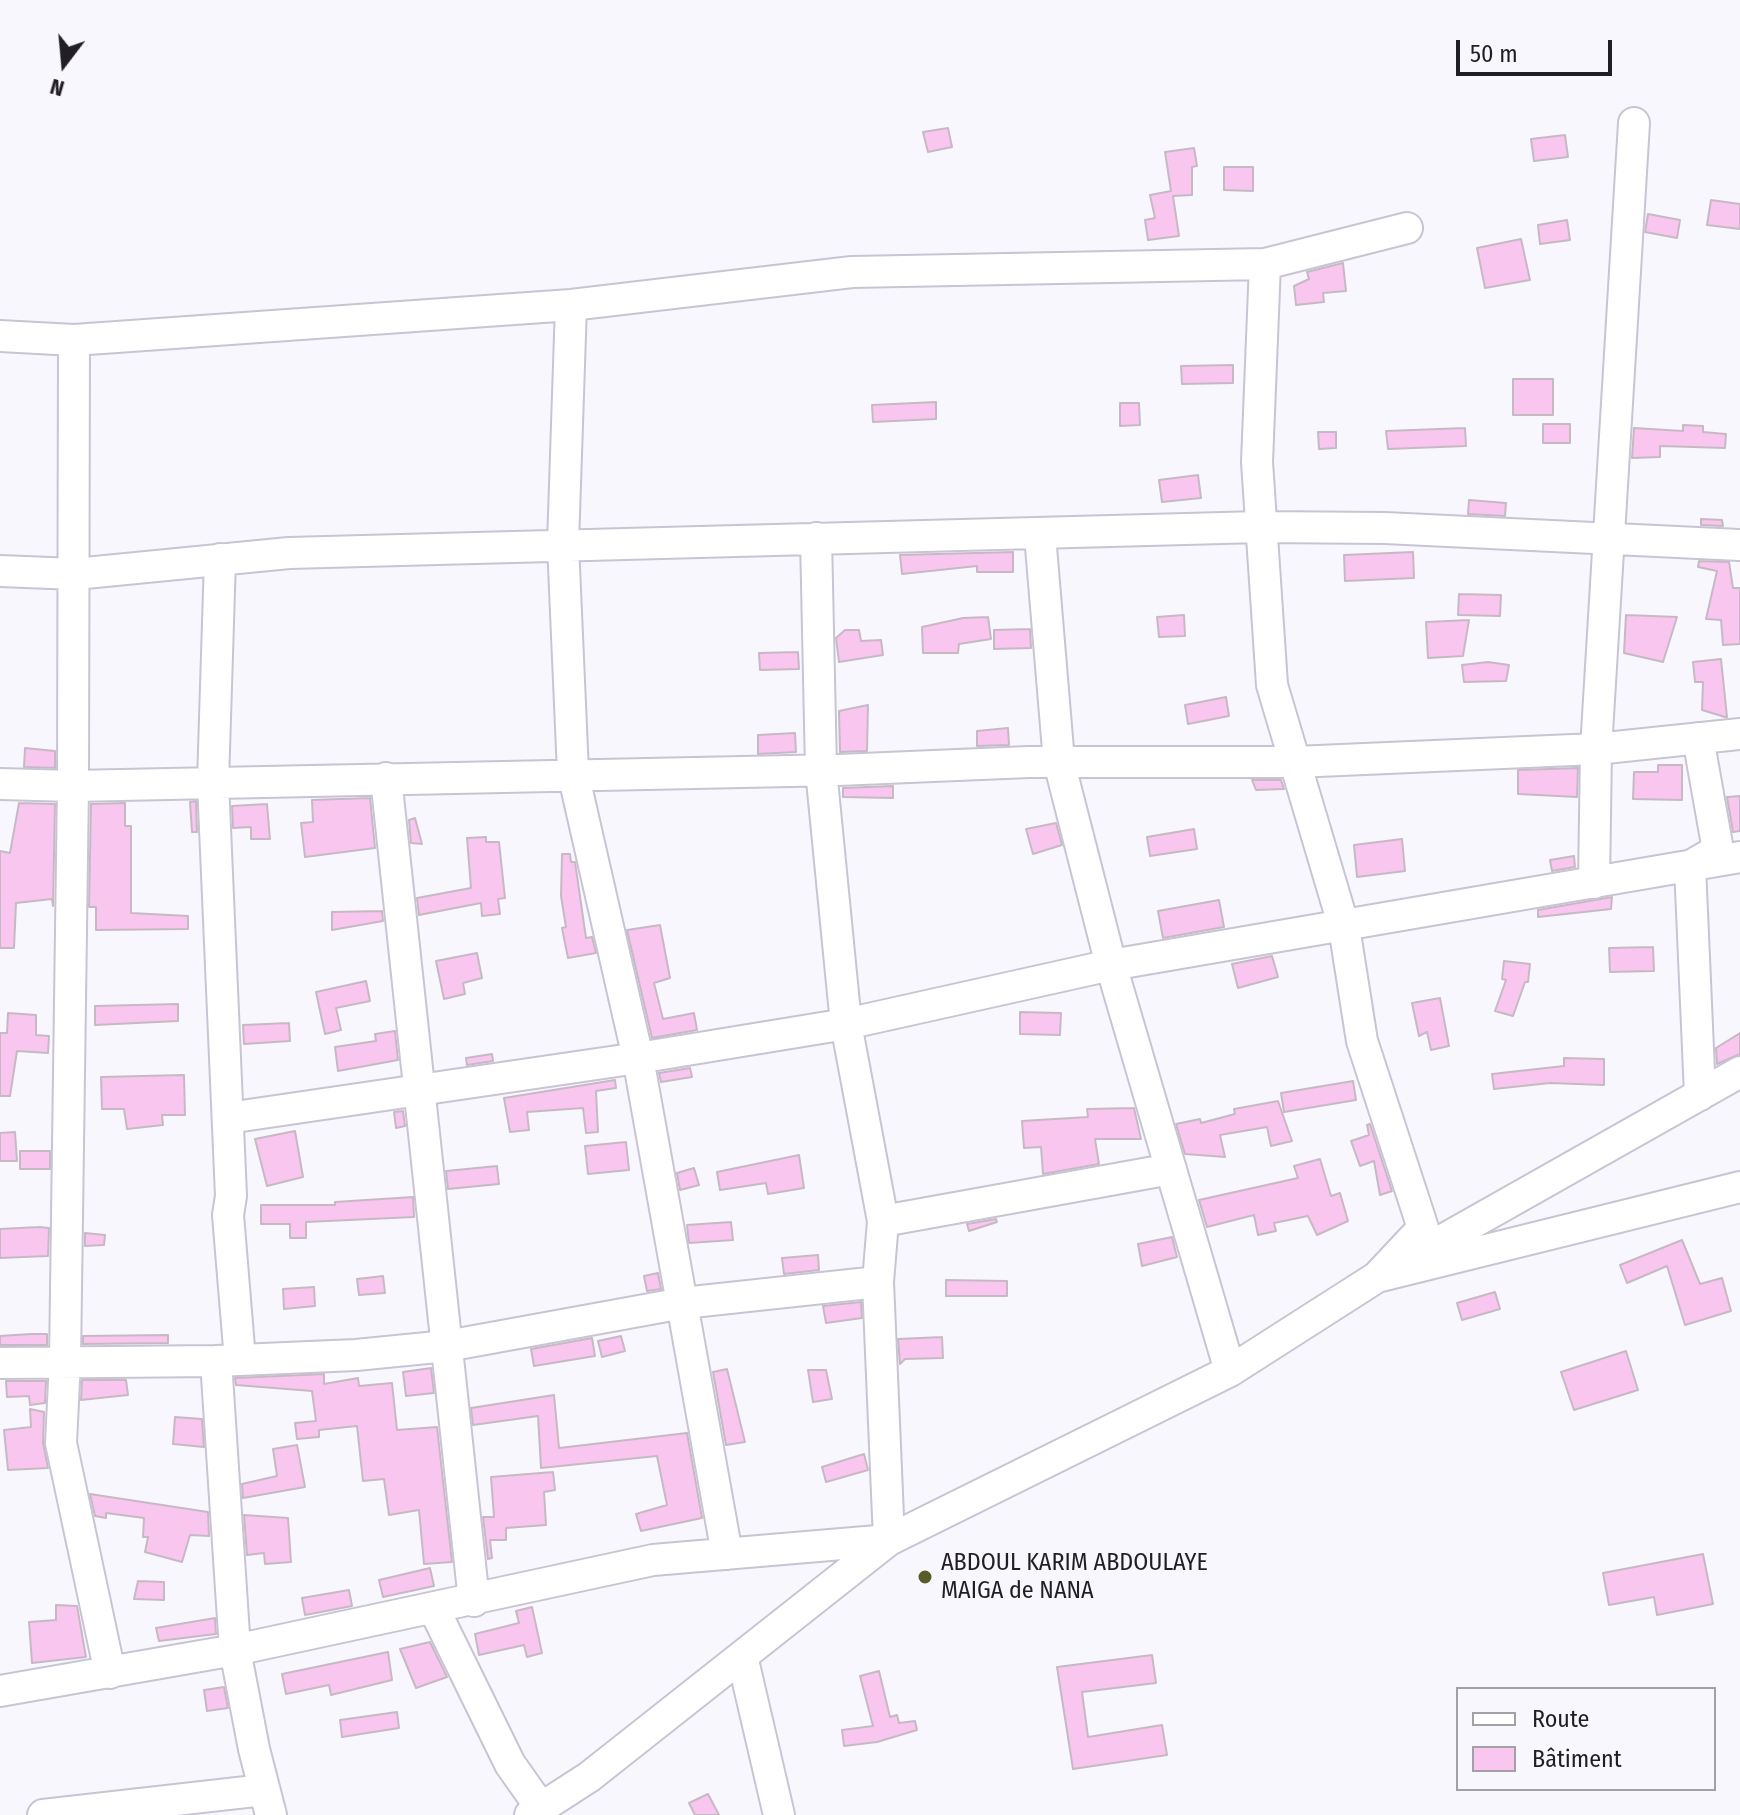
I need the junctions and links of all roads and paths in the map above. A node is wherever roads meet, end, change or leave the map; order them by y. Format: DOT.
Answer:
graph roads {
  1 [pos="1634,123"];
  2 [pos="1407,228"];
  3 [pos="1265,264"];
  4 [pos="571,305"];
  5 [pos="0,336"];
  6 [pos="74,340"];
  7 [pos="1260,527"];
  8 [pos="1040,535"];
  9 [pos="816,538"];
  10 [pos="1607,538"];
  11 [pos="563,544"];
  12 [pos="1740,545"];
  13 [pos="220,559"];
  14 [pos="0,571"];
  15 [pos="75,574"];
  16 [pos="1740,734"];
  17 [pos="1698,738"];
  18 [pos="1596,749"];
  19 [pos="1059,762"];
  20 [pos="1295,762"];
  21 [pos="821,770"];
  22 [pos="573,773"];
  23 [pos="386,778"];
  24 [pos="213,782"];
  25 [pos="0,784"];
  26 [pos="73,786"];
  27 [pos="1740,857"];
  28 [pos="1690,866"];
  29 [pos="1594,883"];
  30 [pos="1344,927"];
  31 [pos="1111,965"];
  32 [pos="846,1024"];
  33 [pos="638,1058"];
  34 [pos="1740,1072"];
  35 [pos="419,1090"];
  36 [pos="1700,1095"];
  37 [pos="228,1118"];
  38 [pos="1171,1169"];
  39 [pos="1740,1187"];
  40 [pos="883,1221"];
  41 [pos="1377,1277"];
  42 [pos="878,1282"];
  43 [pos="683,1303"];
  44 [pos="447,1346"];
  45 [pos="65,1361"];
  46 [pos="228,1361"];
  47 [pos="0,1363"];
  48 [pos="1230,1371"];
  49 [pos="889,1540"];
  50 [pos="727,1554"];
  51 [pos="474,1601"];
  52 [pos="434,1609"];
  53 [pos="235,1650"];
  54 [pos="742,1656"];
  55 [pos="110,1673"];
  56 [pos="0,1691"];
  57 [pos="268,1803"];
  58 [pos="552,1808"];
  59 [pos="43,1815"];
  60 [pos="779,1815"];
  1 -- 10 [label="street"];
  2 -- 3 [label="street"];
  3 -- 4 [label="street"];
  3 -- 7 [label="street"];
  4 -- 6 [label="street"];
  4 -- 11 [label="street"];
  5 -- 6 [label="street"];
  6 -- 15 [label="street"];
  7 -- 8 [label="street"];
  7 -- 10 [label="street"];
  7 -- 20 [label="street"];
  8 -- 9 [label="street"];
  8 -- 19 [label="street"];
  9 -- 11 [label="street"];
  9 -- 21 [label="street"];
  10 -- 12 [label="street"];
  10 -- 18 [label="street"];
  11 -- 13 [label="street"];
  11 -- 22 [label="street"];
  13 -- 15 [label="street"];
  13 -- 24 [label="street"];
  14 -- 15 [label="street"];
  15 -- 26 [label="street"];
  16 -- 17 [label="street"];
  17 -- 18 [label="street"];
  17 -- 28 [label="street"];
  18 -- 20 [label="street"];
  18 -- 29 [label="street"];
  19 -- 20 [label="street"];
  19 -- 21 [label="street"];
  19 -- 31 [label="street"];
  20 -- 30 [label="street"];
  21 -- 22 [label="street"];
  21 -- 32 [label="street"];
  22 -- 23 [label="street"];
  22 -- 33 [label="street"];
  23 -- 24 [label="street"];
  23 -- 35 [label="street"];
  24 -- 26 [label="street"];
  24 -- 37 [label="street"];
  25 -- 26 [label="street"];
  26 -- 45 [label="street"];
  27 -- 28 [label="street"];
  28 -- 29 [label="street"];
  28 -- 36 [label="street"];
  29 -- 30 [label="street"];
  30 -- 31 [label="street"];
  30 -- 41 [label="street"];
  31 -- 32 [label="street"];
  31 -- 38 [label="street"];
  32 -- 33 [label="street"];
  32 -- 40 [label="street"];
  33 -- 35 [label="street"];
  33 -- 43 [label="street"];
  34 -- 36 [label="street"];
  35 -- 37 [label="street"];
  35 -- 44 [label="street"];
  36 -- 41 [label="street"];
  37 -- 46 [label="street"];
  38 -- 40 [label="street"];
  38 -- 48 [label="street"];
  39 -- 41 [label="street"];
  40 -- 42 [label="street"];
  41 -- 48 [label="street"];
  42 -- 43 [label="street"];
  42 -- 49 [label="street"];
  43 -- 44 [label="street"];
  43 -- 50 [label="street"];
  44 -- 46 [label="street"];
  44 -- 51 [label="street"];
  45 -- 46 [label="street"];
  45 -- 47 [label="street"];
  45 -- 55 [label="street"];
  46 -- 53 [label="street"];
  48 -- 49 [label="street"];
  49 -- 50 [label="street"];
  49 -- 54 [label="street"];
  50 -- 51 [label="street"];
  51 -- 52 [label="street"];
  52 -- 53 [label="street"];
  52 -- 58 [label="street"];
  53 -- 55 [label="street"];
  53 -- 57 [label="street"];
  54 -- 58 [label="street"];
  54 -- 60 [label="street"];
  55 -- 56 [label="street"];
  57 -- 59 [label="street"];
}
